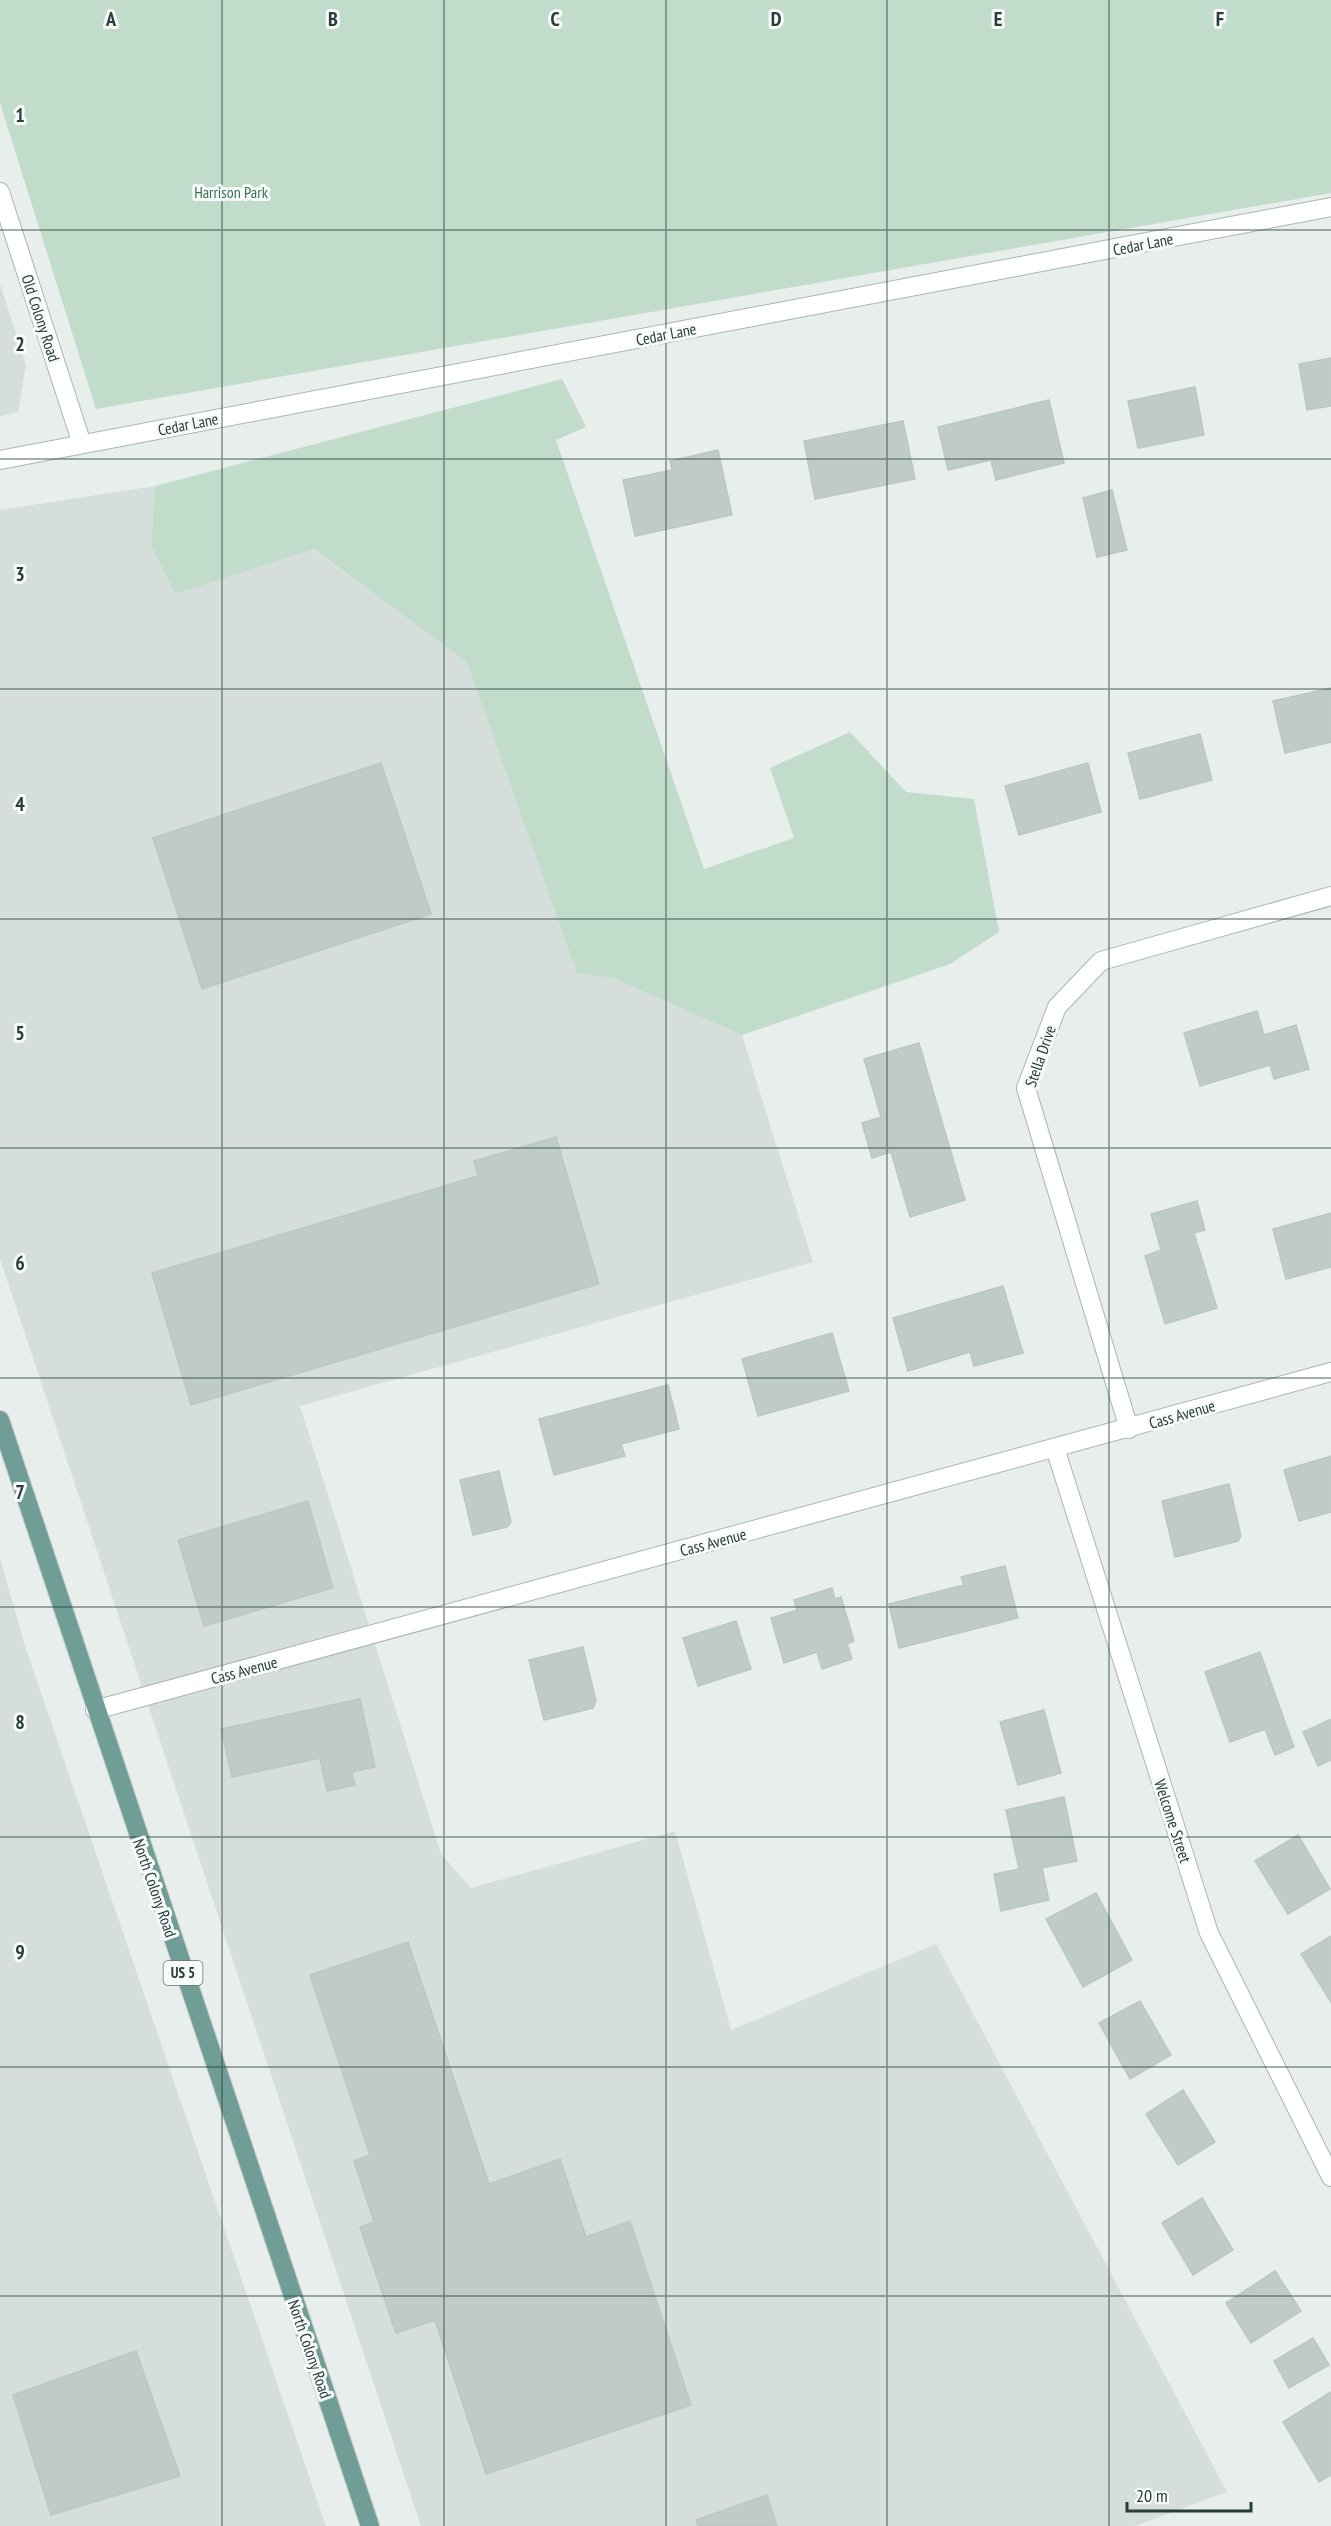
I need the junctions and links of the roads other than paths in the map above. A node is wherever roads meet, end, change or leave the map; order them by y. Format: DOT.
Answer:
graph roads {
  1 [pos="0,192"];
  2 [pos="1331,207"];
  3 [pos="81,444"];
  4 [pos="0,460"];
  5 [pos="1331,896"];
  6 [pos="1331,1372"];
  7 [pos="0,1420"];
  8 [pos="1129,1429"];
  9 [pos="1055,1448"];
  10 [pos="95,1710"];
  11 [pos="1331,2177"];
  12 [pos="370,2526"];
  1 -- 3 [label="street, Old Colony Road"];
  2 -- 3 [label="street, Cedar Lane"];
  3 -- 4 [label="street, Cedar Lane"];
  5 -- 8 [label="street, Stella Drive"];
  6 -- 8 [label="street, Cass Avenue"];
  7 -- 10 [label="main road, North Colony Road / US 5"];
  8 -- 9 [label="street, Cass Avenue"];
  9 -- 10 [label="street, Cass Avenue"];
  9 -- 11 [label="street, Welcome Street"];
  10 -- 12 [label="main road, North Colony Road / US 5"];
}
